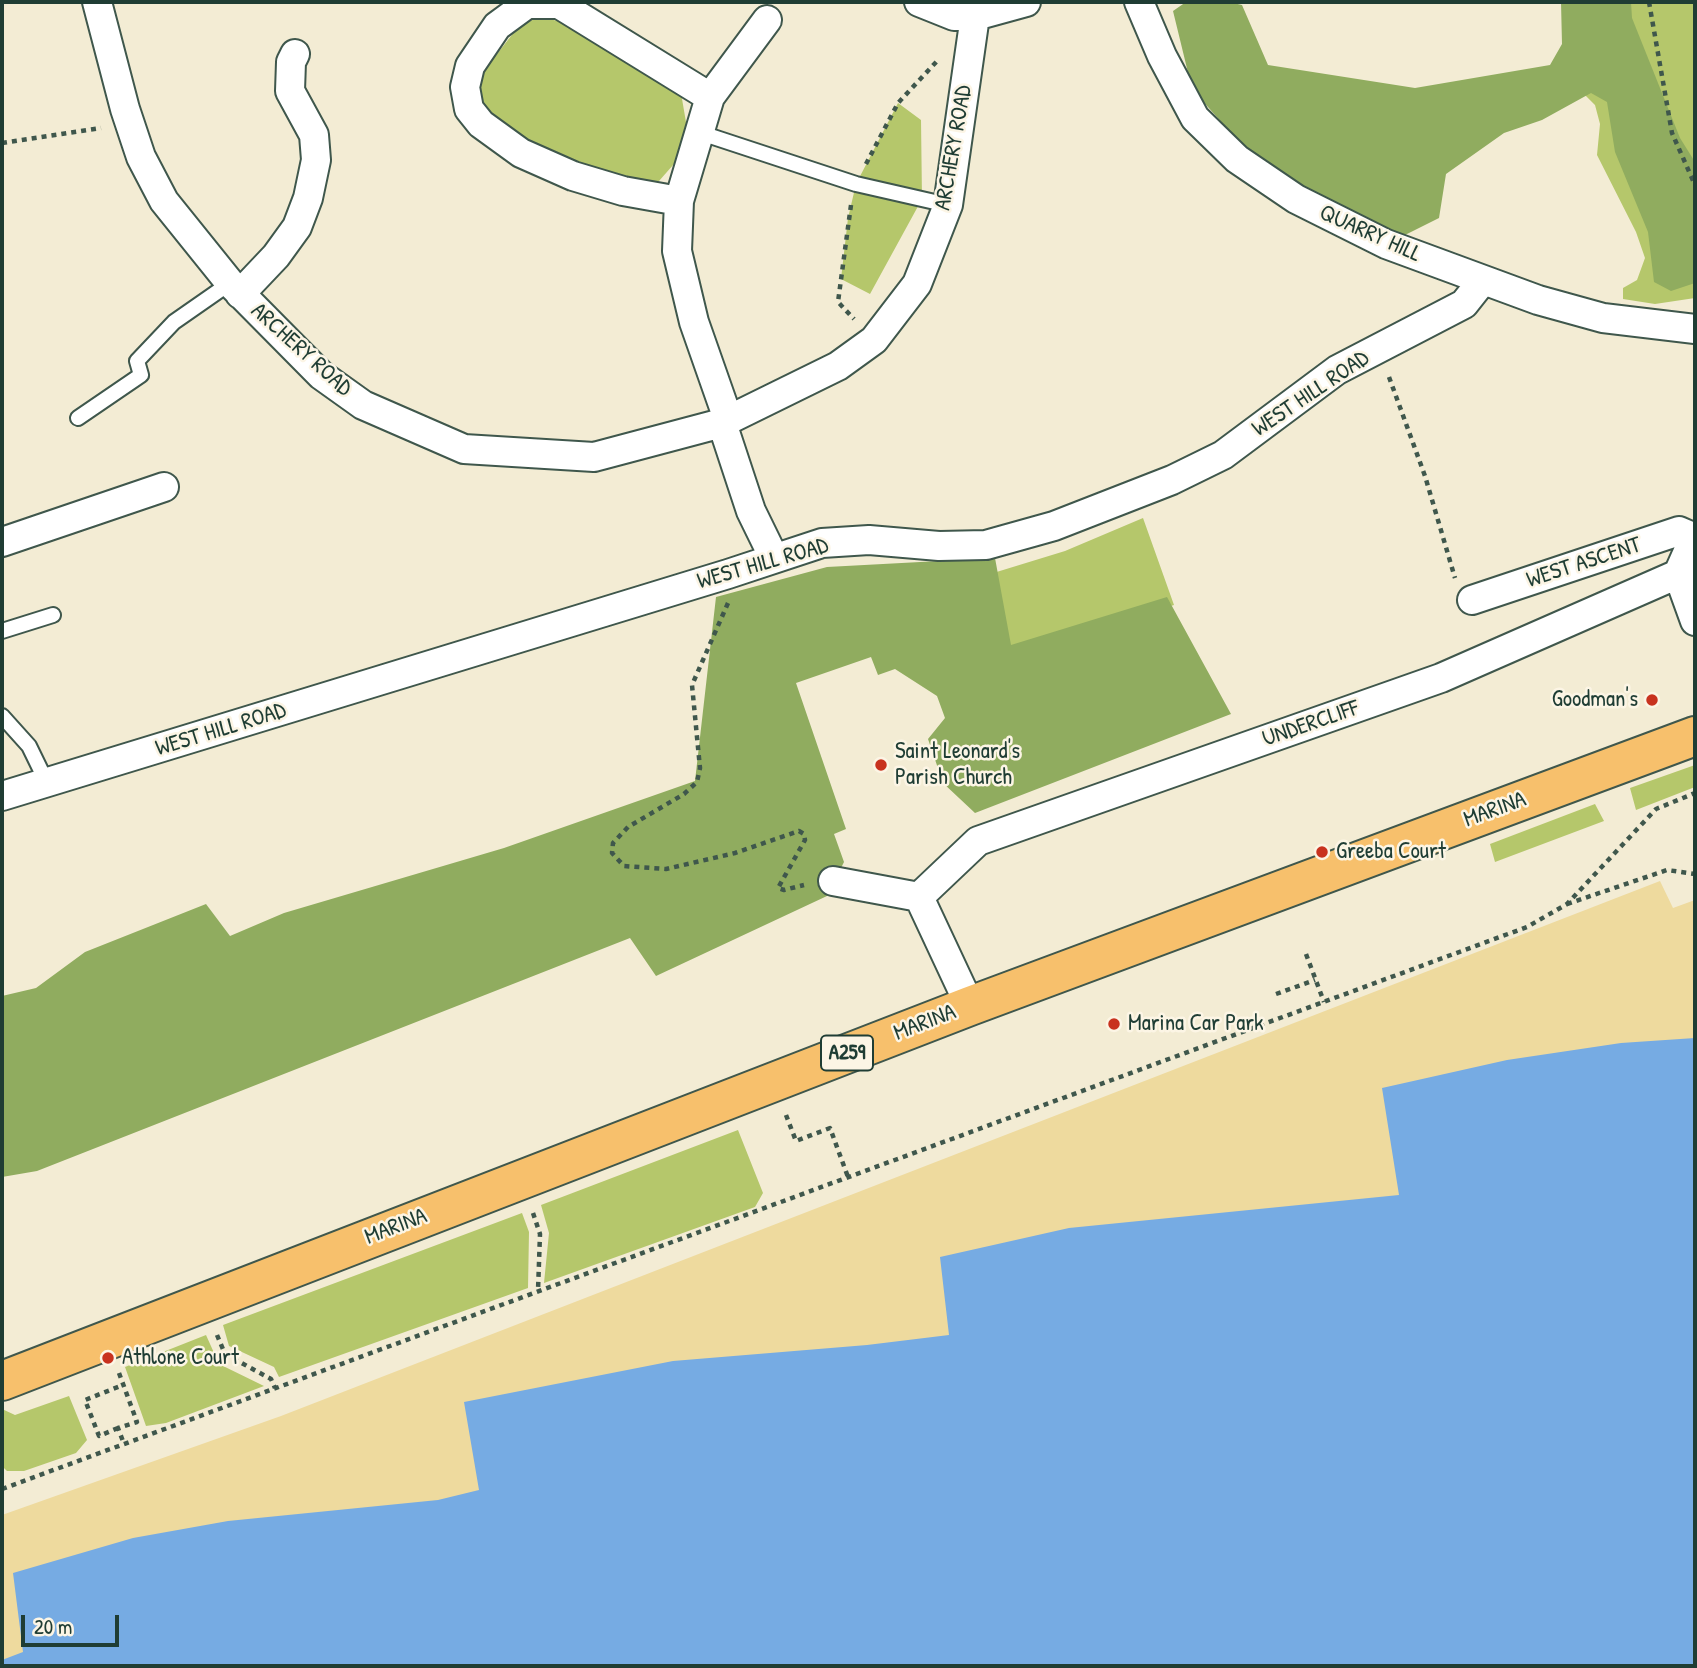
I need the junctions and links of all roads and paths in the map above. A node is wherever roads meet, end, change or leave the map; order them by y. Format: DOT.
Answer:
graph roads {
  1 [pos="97,2"];
  2 [pos="919,2"];
  3 [pos="1026,2"];
  4 [pos="1139,2"];
  5 [pos="1649,2"];
  6 [pos="975,16"];
  7 [pos="767,20"];
  8 [pos="295,54"];
  9 [pos="710,97"];
  10 [pos="130,124"];
  11 [pos="698,132"];
  12 [pos="2,143"];
  13 [pos="1695,185"];
  14 [pos="679,201"];
  15 [pos="948,205"];
  16 [pos="1483,280"];
  17 [pos="235,288"];
  18 [pos="1695,329"];
  19 [pos="1380,348"];
  20 [pos="78,418"];
  21 [pos="725,421"];
  22 [pos="164,487"];
  23 [pos="1695,538"];
  24 [pos="2,542"];
  25 [pos="774,558"];
  26 [pos="728,574"];
  27 [pos="1678,574"];
  28 [pos="1472,600"];
  29 [pos="53,615"];
  30 [pos="1695,621"];
  31 [pos="2,631"];
  32 [pos="2,716"];
  33 [pos="1695,736"];
  34 [pos="47,783"];
  35 [pos="1695,793"];
  36 [pos="2,796"];
  37 [pos="1695,874"];
  38 [pos="833,881"];
  39 [pos="919,897"];
  40 [pos="1567,904"];
  41 [pos="1306,954"];
  42 [pos="1315,980"];
  43 [pos="1276,994"];
  44 [pos="1324,1002"];
  45 [pos="970,1006"];
  46 [pos="773,1082"];
  47 [pos="842,1137"];
  48 [pos="835,1140"];
  49 [pos="848,1177"];
  50 [pos="521,1179"];
  51 [pos="538,1291"];
  52 [pos="205,1301"];
  53 [pos="106,1340"];
  54 [pos="2,1381"];
  55 [pos="123,1385"];
  56 [pos="275,1388"];
  57 [pos="118,1428"];
  58 [pos="124,1444"];
  59 [pos="2,1489"];
  1 -- 10 [label="street, ARCHERY ROAD"];
  2 -- 6 [label="street"];
  3 -- 6 [label="street"];
  4 -- 16 [label="street, QUARRY HILL"];
  5 -- 13 [label="path"];
  6 -- 15 [label="street, ARCHERY ROAD"];
  7 -- 9 [label="street"];
  8 -- 17 [label="street"];
  9 -- 11 [label="street"];
  9 -- 14 [label="street"];
  10 -- 12 [label="path"];
  10 -- 17 [label="street, ARCHERY ROAD"];
  11 -- 14 [label="street"];
  11 -- 15 [label="lane"];
  14 -- 21 [label="street"];
  15 -- 21 [label="street, ARCHERY ROAD"];
  16 -- 18 [label="street, QUARRY HILL"];
  16 -- 19 [label="street, WEST HILL ROAD"];
  17 -- 20 [label="lane"];
  17 -- 21 [label="street, ARCHERY ROAD"];
  19 -- 25 [label="street, WEST HILL ROAD"];
  19 -- 28 [label="path"];
  21 -- 25 [label="street"];
  22 -- 24 [label="street"];
  23 -- 27 [label="street"];
  23 -- 28 [label="street, WEST ASCENT"];
  25 -- 26 [label="street, WEST HILL ROAD"];
  26 -- 34 [label="street, WEST HILL ROAD"];
  26 -- 38 [label="path"];
  27 -- 30 [label="street"];
  27 -- 39 [label="street, UNDERCLIFF"];
  29 -- 31 [label="lane"];
  32 -- 34 [label="lane"];
  33 -- 45 [label="highway, MARINA / A259"];
  34 -- 36 [label="street, WEST HILL ROAD"];
  35 -- 40 [label="path"];
  37 -- 40 [label="path"];
  38 -- 39 [label="street"];
  39 -- 45 [label="street"];
  40 -- 44 [label="path"];
  41 -- 42 [label="path"];
  42 -- 43 [label="path"];
  42 -- 44 [label="path"];
  44 -- 49 [label="path"];
  45 -- 46 [label="highway, MARINA / A259"];
  46 -- 48 [label="path"];
  46 -- 50 [label="highway, MARINA / A259"];
  47 -- 48 [label="path"];
  48 -- 49 [label="path"];
  49 -- 51 [label="path"];
  50 -- 51 [label="path"];
  50 -- 52 [label="highway, MARINA / A259"];
  51 -- 56 [label="path"];
  52 -- 53 [label="highway, MARINA / A259"];
  52 -- 56 [label="path"];
  53 -- 54 [label="highway, MARINA / A259"];
  53 -- 55 [label="path"];
  55 -- 57 [label="path"];
  55 -- 57 [label="path"];
  56 -- 58 [label="path"];
  57 -- 58 [label="path"];
  58 -- 59 [label="path"];
}
